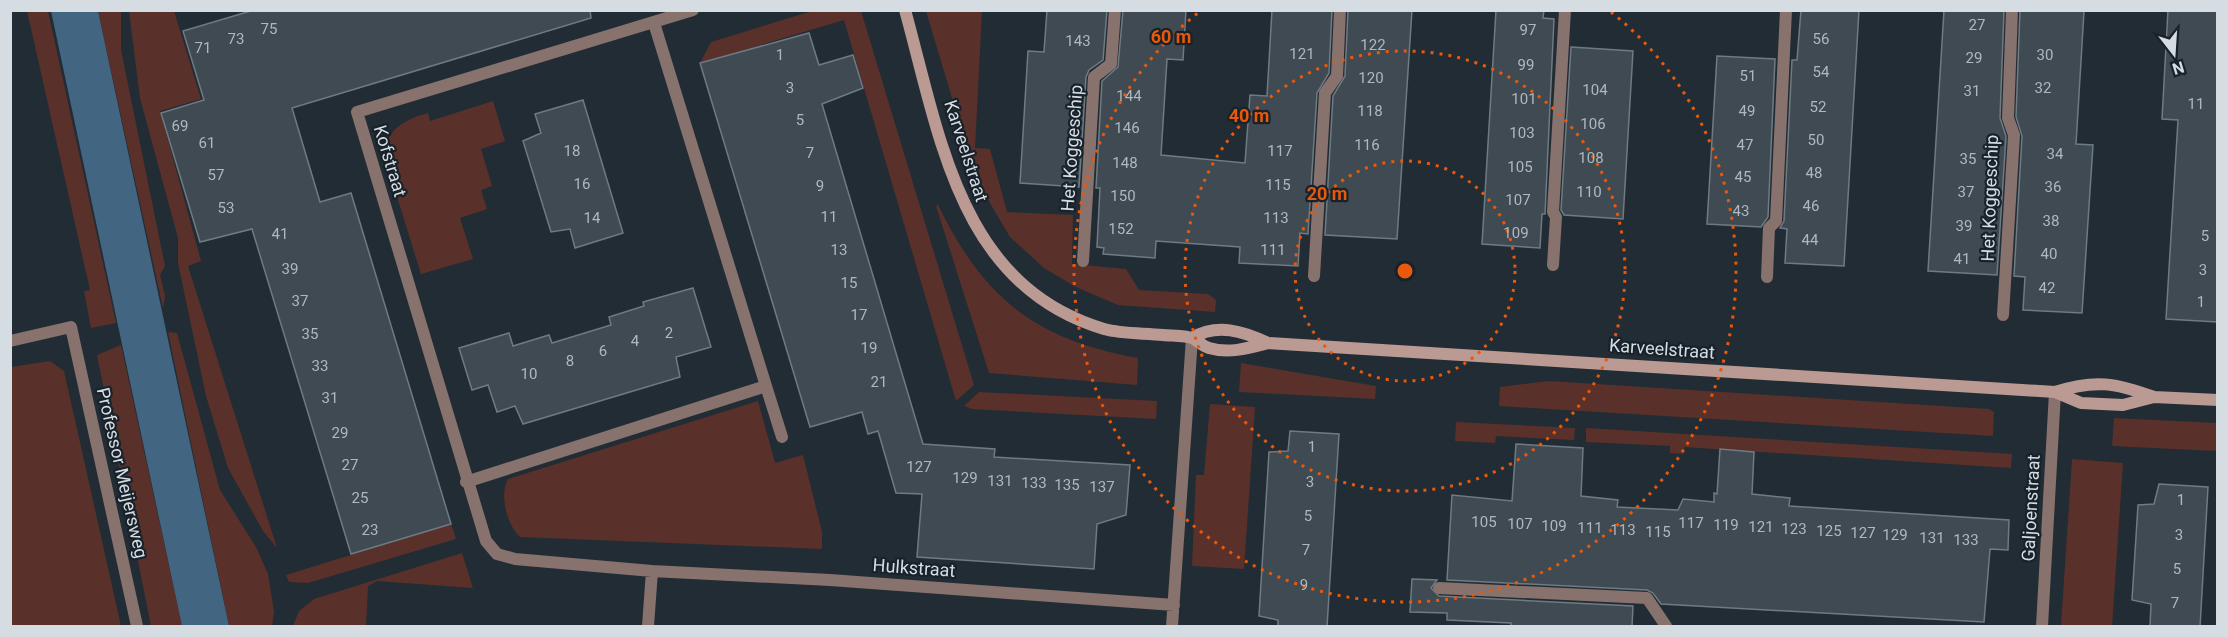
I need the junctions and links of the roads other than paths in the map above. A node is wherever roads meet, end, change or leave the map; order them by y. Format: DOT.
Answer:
graph roads {
  1 [pos="693,10"];
  2 [pos="905,10"];
  3 [pos="1115,10"];
  4 [pos="1340,10"];
  5 [pos="1565,10"];
  6 [pos="1786,10"];
  7 [pos="2012,10"];
  8 [pos="654,23"];
  9 [pos="1083,261"];
  10 [pos="1553,265"];
  11 [pos="1314,276"];
  12 [pos="1767,277"];
  13 [pos="2003,315"];
  14 [pos="1192,338"];
  15 [pos="10,341"];
  16 [pos="1268,343"];
  17 [pos="766,386"];
  18 [pos="2055,392"];
  19 [pos="2154,397"];
  20 [pos="2217,400"];
  21 [pos="782,437"];
  22 [pos="466,482"];
  23 [pos="497,554"];
  24 [pos="652,571"];
  25 [pos="1439,588"];
  26 [pos="1174,605"];
  27 [pos="137,627"];
  28 [pos="648,627"];
  29 [pos="1172,627"];
  30 [pos="1666,627"];
  31 [pos="2042,627"];
  1 -- 8 [label="street, Kofstraat"];
  2 -- 14 [label="street, Karveelstraat"];
  3 -- 9 [label="street, Het Koggeschip"];
  4 -- 11 [label="street"];
  5 -- 10 [label="street"];
  6 -- 12 [label="street"];
  7 -- 13 [label="street, Het Koggeschip"];
  8 -- 17 [label="street"];
  8 -- 22 [label="street, Kofstraat"];
  14 -- 16 [label="street, Karveelstraat"];
  14 -- 16 [label="street, Karveelstraat"];
  14 -- 26 [label="street"];
  15 -- 27 [label="street, Professor Meijersweg"];
  16 -- 18 [label="street, Karveelstraat"];
  17 -- 21 [label="street"];
  17 -- 22 [label="street"];
  18 -- 19 [label="street, Karveelstraat"];
  18 -- 19 [label="street, Karveelstraat"];
  18 -- 31 [label="street, Galjoenstraat"];
  19 -- 20 [label="street, Karveelstraat"];
  22 -- 23 [label="street, Kofstraat"];
  23 -- 24 [label="street, Hulkstraat"];
  24 -- 26 [label="street, Hulkstraat"];
  24 -- 28 [label="street"];
  25 -- 30 [label="street"];
  26 -- 29 [label="street"];
}
